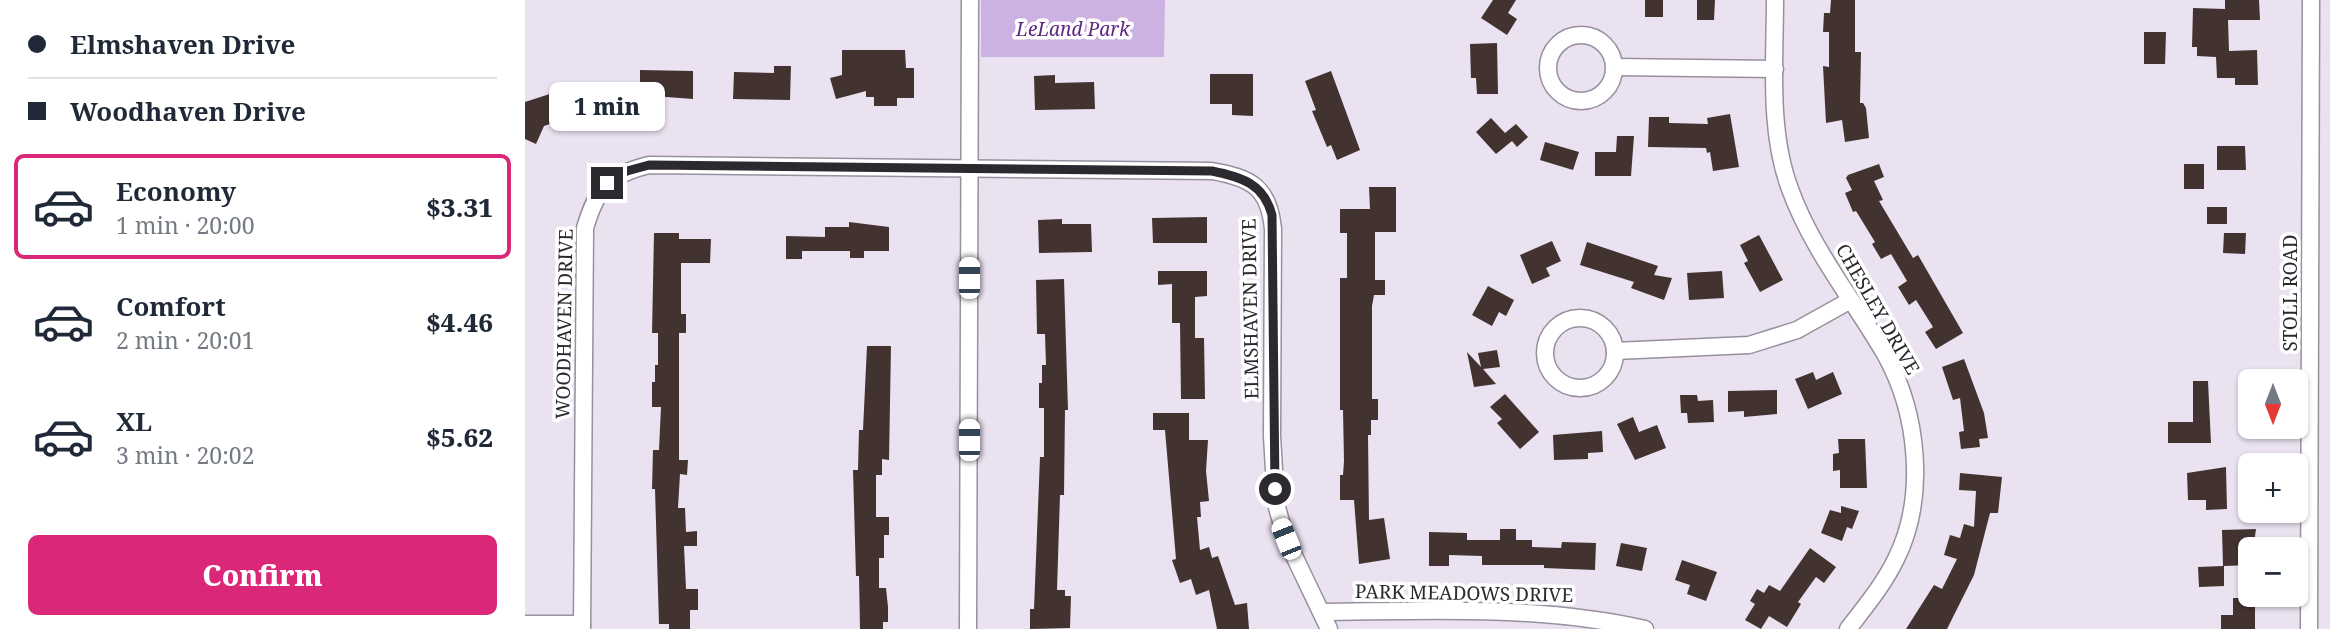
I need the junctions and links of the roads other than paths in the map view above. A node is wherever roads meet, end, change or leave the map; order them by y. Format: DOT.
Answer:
graph roads {
  1 [pos="970,0"];
  2 [pos="1775,0"];
  3 [pos="2311,0"];
  4 [pos="1615,67"];
  5 [pos="1775,69"];
  6 [pos="970,170"];
  7 [pos="1849,301"];
  8 [pos="1615,351"];
  9 [pos="1323,612"];
  10 [pos="525,624"];
  11 [pos="582,626"];
  12 [pos="968,629"];
  13 [pos="1329,629"];
  14 [pos="1644,629"];
  15 [pos="1848,629"];
  16 [pos="2309,629"];
  1 -- 6 [label="street"];
  2 -- 5 [label="street, CHESLEY DRIVE"];
  3 -- 16 [label="street, STOLL ROAD"];
  4 -- 4 [label="street"];
  4 -- 5 [label="street"];
  5 -- 7 [label="street, CHESLEY DRIVE"];
  6 -- 9 [label="street, ELMSHAVEN DRIVE"];
  6 -- 11 [label="street, WOODHAVEN DRIVE"];
  6 -- 12 [label="street"];
  7 -- 8 [label="street"];
  7 -- 15 [label="street, CHESLEY DRIVE"];
  8 -- 8 [label="street"];
  9 -- 13 [label="street, ELMSHAVEN DRIVE"];
  9 -- 14 [label="street, PARK MEADOWS DRIVE"];
  10 -- 11 [label="street"];
}
